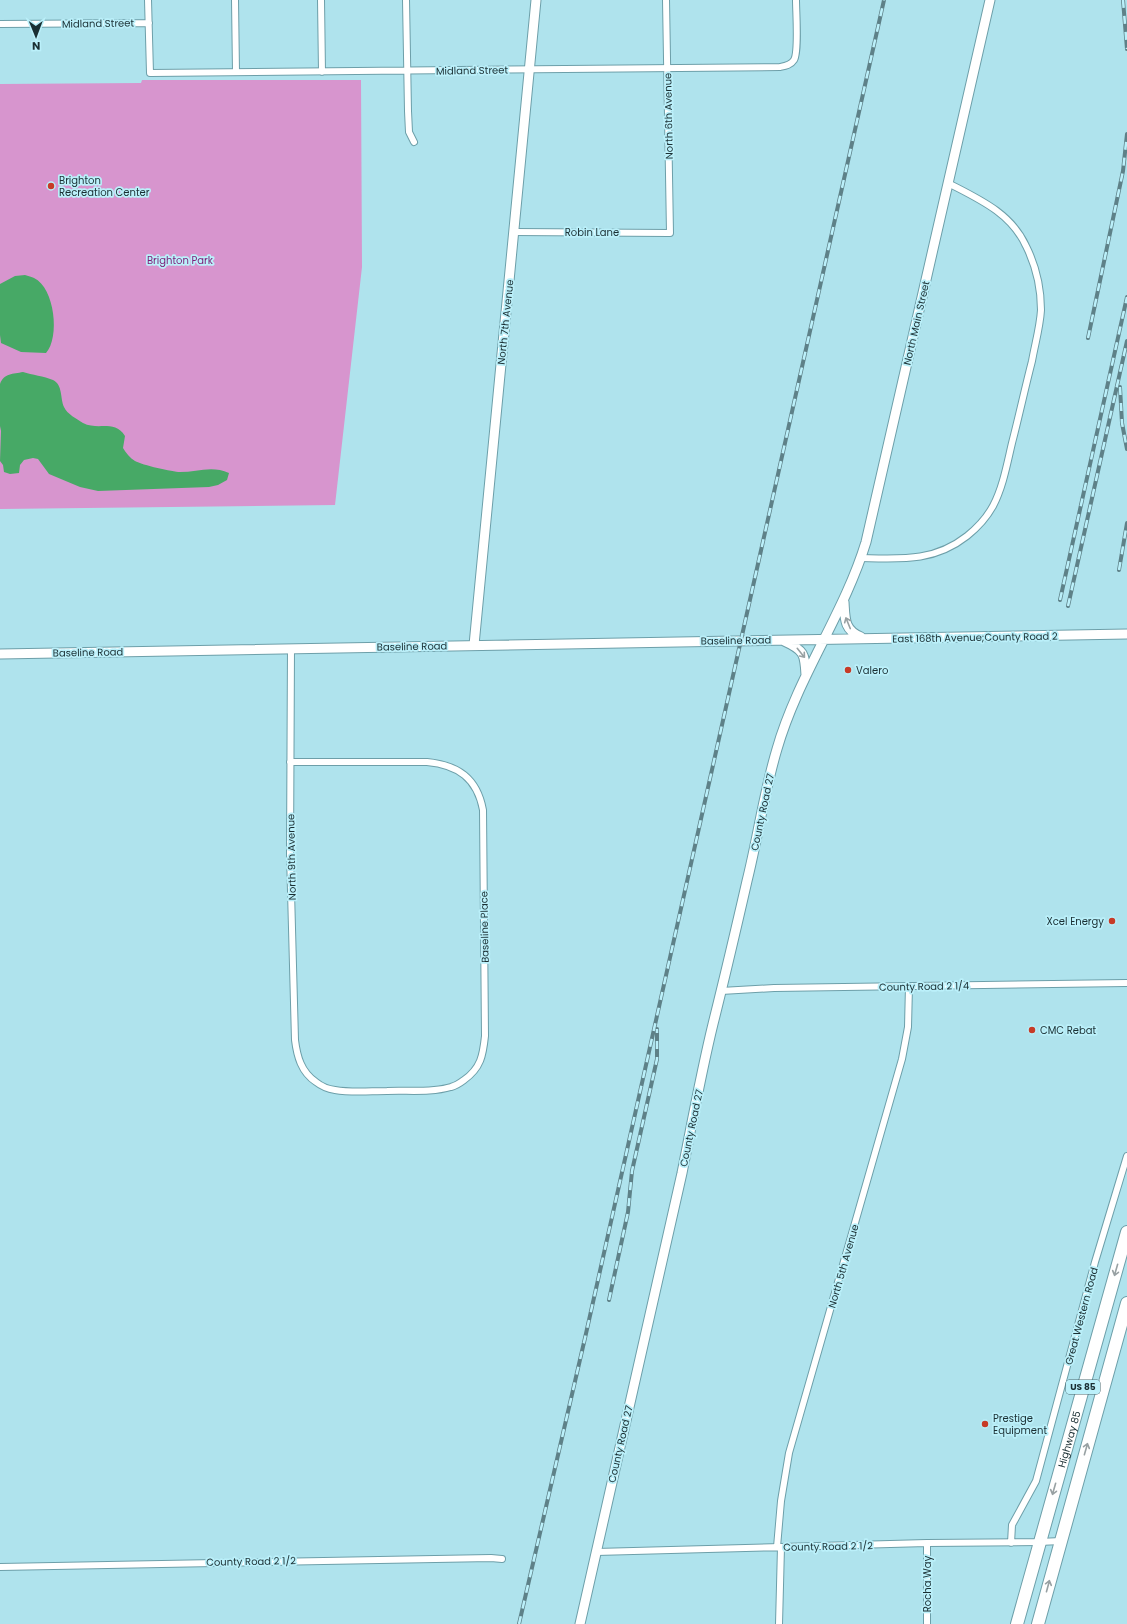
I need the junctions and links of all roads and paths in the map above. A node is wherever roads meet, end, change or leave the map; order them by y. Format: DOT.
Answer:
graph roads {
  1 [pos="148,0"];
  2 [pos="235,0"];
  3 [pos="320,0"];
  4 [pos="406,0"];
  5 [pos="536,0"];
  6 [pos="666,0"];
  7 [pos="796,0"];
  8 [pos="990,0"];
  9 [pos="149,23"];
  10 [pos="0,24"];
  11 [pos="668,68"];
  12 [pos="530,69"];
  13 [pos="407,70"];
  14 [pos="236,72"];
  15 [pos="322,72"];
  16 [pos="414,142"];
  17 [pos="948,183"];
  18 [pos="514,232"];
  19 [pos="670,233"];
  20 [pos="861,558"];
  21 [pos="844,600"];
  22 [pos="1127,634"];
  23 [pos="865,638"];
  24 [pos="824,639"];
  25 [pos="781,640"];
  26 [pos="474,645"];
  27 [pos="291,648"];
  28 [pos="0,654"];
  29 [pos="806,676"];
  30 [pos="290,762"];
  31 [pos="1127,983"];
  32 [pos="910,986"];
  33 [pos="722,992"];
  34 [pos="301,1066"];
  35 [pos="1127,1156"];
  36 [pos="1127,1232"];
  37 [pos="1127,1303"];
  38 [pos="1060,1540"];
  39 [pos="1039,1542"];
  40 [pos="927,1543"];
  41 [pos="1011,1543"];
  42 [pos="780,1548"];
  43 [pos="596,1552"];
  44 [pos="502,1559"];
  45 [pos="0,1567"];
  46 [pos="580,1624"];
  47 [pos="780,1624"];
  48 [pos="927,1624"];
  49 [pos="1017,1624"];
  50 [pos="1038,1624"];
  1 -- 9 [label="street"];
  2 -- 14 [label="street"];
  3 -- 15 [label="street"];
  4 -- 13 [label="street"];
  5 -- 12 [label="street, North 7th Avenue"];
  6 -- 11 [label="street, North 6th Avenue"];
  7 -- 11 [label="street, Midland Street"];
  8 -- 17 [label="street, North Main Street"];
  9 -- 10 [label="street, Midland Street"];
  9 -- 14 [label="street, Midland Street"];
  11 -- 12 [label="street, Midland Street"];
  11 -- 19 [label="street, North 6th Avenue"];
  12 -- 13 [label="street, Midland Street"];
  12 -- 18 [label="street, North 7th Avenue"];
  13 -- 15 [label="street, Midland Street"];
  13 -- 16 [label="street"];
  14 -- 15 [label="street, Midland Street"];
  17 -- 20 [label="street, North Main Street"];
  17 -- 20 [label="street"];
  18 -- 19 [label="street, Robin Lane"];
  18 -- 26 [label="street, North 7th Avenue"];
  20 -- 21 [label="street, North Main Street"];
  23 -- 21 [label="street, one-way"];
  21 -- 24 [label="street, North Main Street"];
  22 -- 23 [label="street, East 168th Avenue;County Road 2"];
  23 -- 24 [label="street, East 168th Avenue;County Road 2"];
  24 -- 25 [label="street, Baseline Road"];
  24 -- 29 [label="street, County Road 27"];
  25 -- 26 [label="street, Baseline Road"];
  25 -- 29 [label="street, one-way"];
  26 -- 27 [label="street, Baseline Road"];
  27 -- 28 [label="street, Baseline Road"];
  27 -- 30 [label="street, North 9th Avenue"];
  29 -- 33 [label="street, County Road 27"];
  30 -- 34 [label="street, North 9th Avenue"];
  30 -- 34 [label="street, Baseline Place"];
  31 -- 32 [label="street, County Road 2 1/4"];
  32 -- 33 [label="street, County Road 2 1/4"];
  32 -- 42 [label="street, North 5th Avenue"];
  33 -- 43 [label="street, County Road 27"];
  35 -- 41 [label="street, Great Western Road"];
  36 -- 39 [label="highway, Highway 85 / US 85, one-way"];
  38 -- 37 [label="highway, Highway 85 / US 85, one-way"];
  38 -- 39 [label="street, County Road 2 1/2"];
  50 -- 38 [label="highway, Highway 85 / US 85, one-way"];
  39 -- 41 [label="street, County Road 2 1/2"];
  39 -- 49 [label="highway, Highway 85 / US 85"];
  40 -- 41 [label="street, County Road 2 1/2"];
  40 -- 42 [label="street, County Road 2 1/2"];
  40 -- 48 [label="street, Rocha Way"];
  42 -- 43 [label="street, County Road 2 1/2"];
  42 -- 47 [label="street"];
  43 -- 46 [label="street, County Road 27"];
  44 -- 45 [label="street, County Road 2 1/2"];
}
